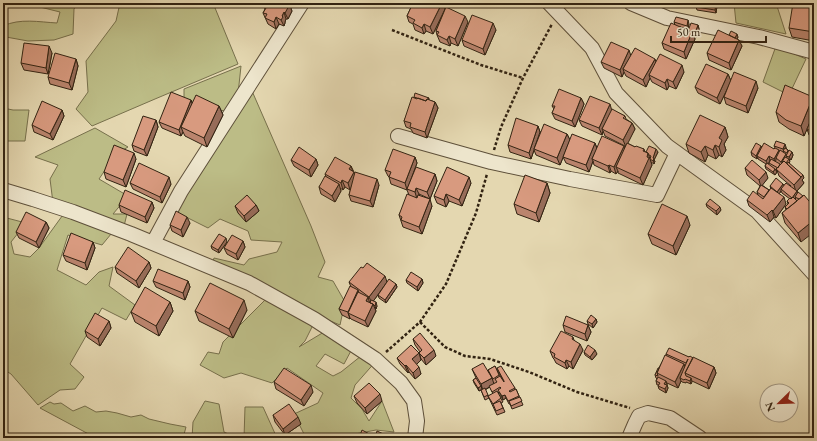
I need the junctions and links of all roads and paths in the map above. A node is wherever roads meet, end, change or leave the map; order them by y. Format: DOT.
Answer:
graph roads {
  1 [pos="302,3"];
  2 [pos="631,3"];
  3 [pos="553,8"];
  4 [pos="392,30"];
  5 [pos="814,52"];
  6 [pos="523,78"];
  7 [pos="398,136"];
  8 [pos="677,153"];
  9 [pos="491,162"];
  10 [pos="3,190"];
  11 [pos="153,243"];
  12 [pos="814,274"];
  13 [pos="420,322"];
  14 [pos="377,360"];
  15 [pos="648,413"];
  16 [pos="415,438"];
  17 [pos="629,438"];
  18 [pos="700,438"];
  1 -- 11 [label="street"];
  2 -- 5 [label="street"];
  3 -- 6 [label="path"];
  3 -- 8 [label="street"];
  4 -- 6 [label="path"];
  6 -- 9 [label="path"];
  7 -- 9 [label="street"];
  8 -- 9 [label="street"];
  8 -- 12 [label="street"];
  9 -- 13 [label="path"];
  10 -- 11 [label="street"];
  11 -- 14 [label="street"];
  13 -- 14 [label="path"];
  13 -- 15 [label="path"];
  14 -- 16 [label="street"];
  15 -- 17 [label="street"];
  15 -- 18 [label="street"];
}
